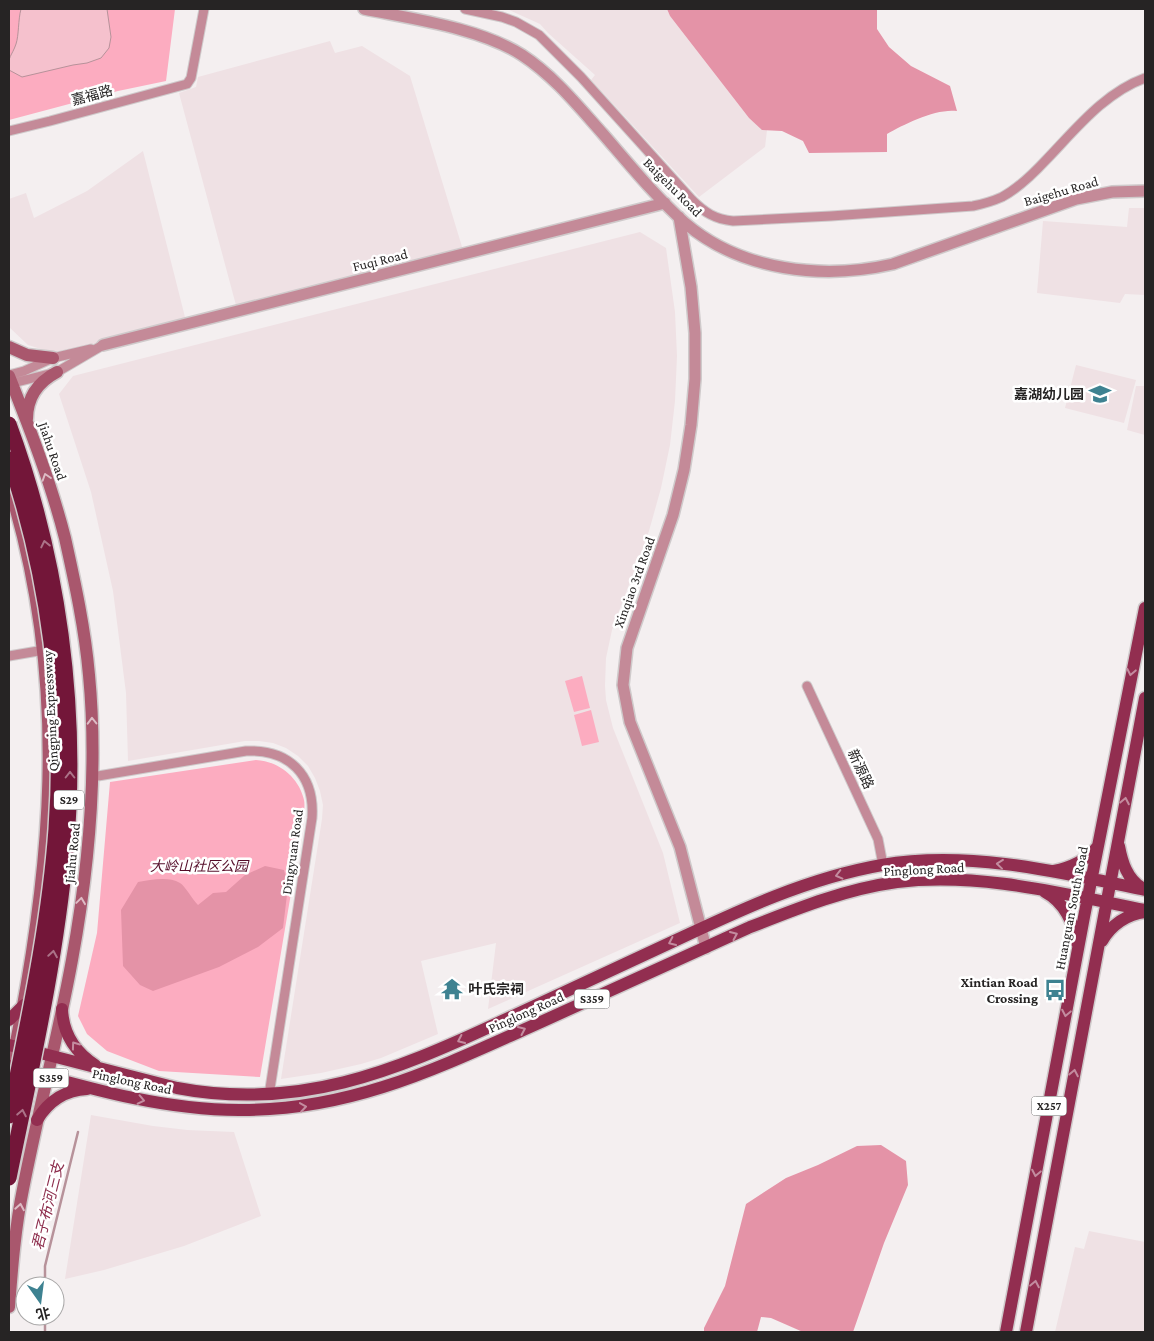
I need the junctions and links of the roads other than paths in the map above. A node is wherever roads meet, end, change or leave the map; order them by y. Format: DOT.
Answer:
graph roads {
  1 [pos="204,9"];
  2 [pos="364,9"];
  3 [pos="465,9"];
  4 [pos="1145,78"];
  5 [pos="9,131"];
  6 [pos="1145,191"];
  7 [pos="665,203"];
  8 [pos="679,217"];
  9 [pos="103,345"];
  10 [pos="9,347"];
  11 [pos="53,358"];
  12 [pos="57,372"];
  13 [pos="10,380"];
  14 [pos="9,424"];
  15 [pos="28,426"];
  16 [pos="9,459"];
  17 [pos="9,486"];
  18 [pos="1145,608"];
  19 [pos="44,650"];
  20 [pos="9,656"];
  21 [pos="807,686"];
  22 [pos="1145,698"];
  23 [pos="92,777"];
  24 [pos="1119,834"];
  25 [pos="1098,846"];
  26 [pos="883,865"];
  27 [pos="1048,872"];
  28 [pos="1092,880"];
  29 [pos="1110,883"];
  30 [pos="1038,889"];
  31 [pos="1144,890"];
  32 [pos="1088,899"];
  33 [pos="1106,902"];
  34 [pos="1145,911"];
  35 [pos="701,928"];
  36 [pos="1098,947"];
  37 [pos="706,948"];
  38 [pos="1078,952"];
  39 [pos="24,1005"];
  40 [pos="62,1009"];
  41 [pos="9,1020"];
  42 [pos="12,1046"];
  43 [pos="52,1056"];
  44 [pos="9,1070"];
  45 [pos="104,1070"];
  46 [pos="47,1076"];
  47 [pos="94,1089"];
  48 [pos="269,1094"];
  49 [pos="9,1116"];
  50 [pos="37,1120"];
  51 [pos="9,1178"];
  52 [pos="9,1307"];
  53 [pos="1006,1332"];
  54 [pos="1026,1332"];
  1 -- 5 [label="street, 嘉福路"];
  2 -- 7 [label="street, Baigehu Road"];
  3 -- 4 [label="street"];
  6 -- 8 [label="street, Baigehu Road"];
  7 -- 8 [label="street, Baigehu Road"];
  7 -- 9 [label="street, Fuqi Road"];
  8 -- 35 [label="street, Xinqiao 3rd Road"];
  9 -- 11 [label="street"];
  9 -- 12 [label="street"];
  10 -- 11 [label="main road"];
  11 -- 13 [label="street"];
  12 -- 13 [label="street"];
  12 -- 15 [label="main road"];
  13 -- 15 [label="main road, Jiahu Road"];
  51 -- 14 [label="highway, Qingping Expressway / S29, one-way, bridge"];
  23 -- 15 [label="main road, Jiahu Road, one-way"];
  16 -- 49 [label="highway, Qingping Expressway / S29, bridge"];
  17 -- 19 [label="main road, Jiahu Road"];
  18 -- 25 [label="main road, Huanguan South Road / X257, one-way"];
  19 -- 20 [label="street"];
  19 -- 39 [label="main road, Jiahu Road"];
  21 -- 26 [label="street, 新源路"];
  24 -- 22 [label="main road, X257, one-way"];
  40 -- 23 [label="main road, Jiahu Road, one-way"];
  23 -- 48 [label="street, Dingyuan Road"];
  24 -- 29 [label="main road, X257"];
  24 -- 31 [label="main road"];
  25 -- 27 [label="main road"];
  25 -- 28 [label="main road, Huanguan South Road / X257"];
  27 -- 26 [label="main road, Pinglong Road / S359, one-way"];
  26 -- 35 [label="main road, Pinglong Road / S359, one-way"];
  27 -- 28 [label="main road, Pinglong Road / S359"];
  28 -- 29 [label="main road, S359"];
  28 -- 32 [label="main road, Huanguan South Road / X257"];
  29 -- 31 [label="main road, S359"];
  29 -- 33 [label="main road, X257"];
  30 -- 32 [label="main road, Pinglong Road / S359"];
  37 -- 30 [label="main road, Pinglong Road / S359, one-way"];
  30 -- 38 [label="main road"];
  32 -- 33 [label="main road, Pinglong Road / S359"];
  32 -- 38 [label="main road, Huanguan South Road / X257"];
  33 -- 34 [label="main road, S359"];
  33 -- 36 [label="main road, X257"];
  34 -- 36 [label="main road"];
  35 -- 37 [label="street, Xinqiao 3rd Road"];
  35 -- 48 [label="main road, Pinglong Road / S359, one-way"];
  54 -- 36 [label="main road, X257, one-way"];
  47 -- 37 [label="main road, Pinglong Road / S359, one-way"];
  38 -- 53 [label="main road, Huanguan South Road / X257, one-way"];
  39 -- 41 [label="main road"];
  39 -- 42 [label="main road, Jiahu Road"];
  40 -- 43 [label="main road, Jiahu Road"];
  45 -- 40 [label="main road, one-way"];
  42 -- 43 [label="main road, Pinglong Road / S359"];
  42 -- 44 [label="main road, Jiahu Road"];
  43 -- 45 [label="main road, Pinglong Road / S359"];
  43 -- 46 [label="main road, Jiahu Road"];
  44 -- 46 [label="main road, Pinglong Road / S359"];
  45 -- 48 [label="main road, Pinglong Road / S359"];
  46 -- 47 [label="main road, Pinglong Road / S359"];
  46 -- 50 [label="main road, Jiahu Road"];
  47 -- 50 [label="main road"];
  52 -- 50 [label="main road, Jiahu Road, one-way"];
}
